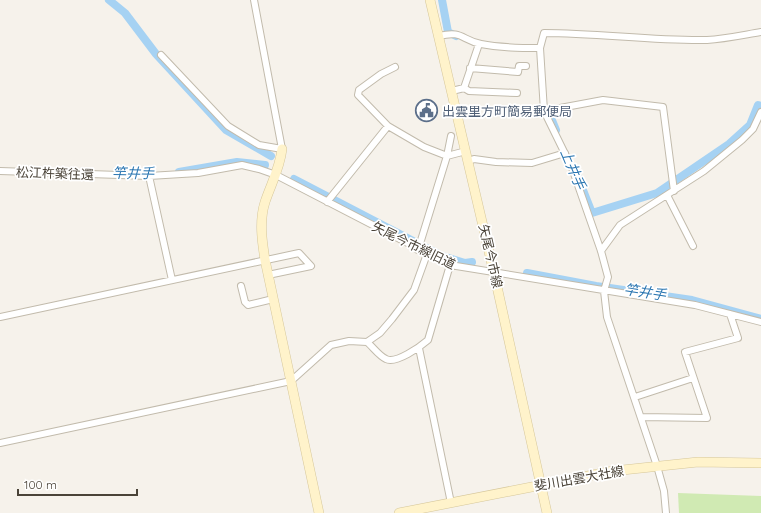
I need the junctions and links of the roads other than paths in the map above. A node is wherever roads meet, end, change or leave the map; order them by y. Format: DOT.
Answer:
graph roads {
  1 [pos="254,0"];
  2 [pos="430,0"];
  3 [pos="761,32"];
  4 [pos="440,36"];
  5 [pos="479,44"];
  6 [pos="540,48"];
  7 [pos="161,55"];
  8 [pos="526,66"];
  9 [pos="395,67"];
  10 [pos="470,68"];
  11 [pos="464,88"];
  12 [pos="452,91"];
  13 [pos="517,93"];
  14 [pos="544,111"];
  15 [pos="761,112"];
  16 [pos="388,126"];
  17 [pos="451,136"];
  18 [pos="282,149"];
  19 [pos="466,151"];
  20 [pos="565,153"];
  21 [pos="447,156"];
  22 [pos="469,161"];
  23 [pos="0,171"];
  24 [pos="276,175"];
  25 [pos="149,176"];
  26 [pos="674,191"];
  27 [pos="667,195"];
  28 [pos="327,202"];
  29 [pos="692,246"];
  30 [pos="418,250"];
  31 [pos="601,251"];
  32 [pos="427,254"];
  33 [pos="265,260"];
  34 [pos="450,265"];
  35 [pos="494,272"];
  36 [pos="268,275"];
  37 [pos="172,280"];
  38 [pos="241,286"];
  39 [pos="604,291"];
  40 [pos="273,299"];
  41 [pos="730,314"];
  42 [pos="0,317"];
  43 [pos="761,322"];
  44 [pos="367,342"];
  45 [pos="419,348"];
  46 [pos="693,378"];
  47 [pos="291,381"];
  48 [pos="635,397"];
  49 [pos="641,417"];
  50 [pos="0,443"];
  51 [pos="761,463"];
  52 [pos="657,466"];
  53 [pos="541,485"];
  54 [pos="451,503"];
  55 [pos="319,513"];
  56 [pos="399,513"];
  57 [pos="547,513"];
  58 [pos="666,513"];
  1 -- 18 [label="street"];
  2 -- 4 [label="main road, 矢尾今市線"];
  3 -- 6 [label="street"];
  4 -- 5 [label="street"];
  4 -- 12 [label="main road, 矢尾今市線"];
  5 -- 6 [label="street"];
  5 -- 10 [label="street"];
  6 -- 14 [label="street"];
  7 -- 18 [label="street"];
  8 -- 10 [label="street"];
  9 -- 16 [label="street"];
  10 -- 11 [label="street"];
  11 -- 12 [label="street"];
  11 -- 13 [label="street"];
  12 -- 19 [label="main road, 矢尾今市線"];
  14 -- 20 [label="street"];
  14 -- 26 [label="street"];
  15 -- 26 [label="street"];
  16 -- 21 [label="street"];
  16 -- 28 [label="street"];
  17 -- 21 [label="street"];
  18 -- 24 [label="main road"];
  19 -- 21 [label="street"];
  19 -- 22 [label="main road, 矢尾今市線"];
  20 -- 22 [label="street"];
  20 -- 31 [label="street"];
  21 -- 30 [label="street"];
  22 -- 35 [label="main road, 矢尾今市線"];
  23 -- 25 [label="street, 松江杵築往還"];
  24 -- 25 [label="street, 松江杵築往還"];
  24 -- 28 [label="street, 矢尾今市線旧道"];
  24 -- 33 [label="main road"];
  25 -- 37 [label="street"];
  26 -- 27 [label="street"];
  27 -- 29 [label="street"];
  27 -- 31 [label="street"];
  28 -- 30 [label="street, 矢尾今市線旧道"];
  30 -- 32 [label="street, 矢尾今市線旧道"];
  31 -- 39 [label="street"];
  32 -- 34 [label="street, 矢尾今市線旧道"];
  32 -- 44 [label="street"];
  33 -- 36 [label="main road"];
  33 -- 36 [label="street"];
  33 -- 37 [label="street"];
  34 -- 35 [label="street, 矢尾今市線旧道"];
  34 -- 45 [label="street"];
  35 -- 39 [label="street, 矢尾今市線旧道"];
  35 -- 53 [label="main road, 矢尾今市線"];
  36 -- 40 [label="main road"];
  37 -- 42 [label="street"];
  38 -- 40 [label="street"];
  39 -- 41 [label="street"];
  39 -- 48 [label="street"];
  40 -- 47 [label="main road"];
  41 -- 43 [label="street"];
  41 -- 46 [label="street"];
  44 -- 45 [label="street"];
  44 -- 47 [label="street"];
  45 -- 54 [label="street"];
  46 -- 48 [label="street"];
  46 -- 49 [label="street"];
  47 -- 50 [label="street"];
  47 -- 55 [label="main road"];
  48 -- 49 [label="street"];
  49 -- 52 [label="street"];
  51 -- 52 [label="main road, 斐川出雲大社線"];
  52 -- 53 [label="main road, 斐川出雲大社線"];
  52 -- 58 [label="street"];
  53 -- 54 [label="main road, 斐川出雲大社線"];
  53 -- 57 [label="main road, 矢尾今市線"];
  54 -- 56 [label="main road, 斐川出雲大社線"];
}
